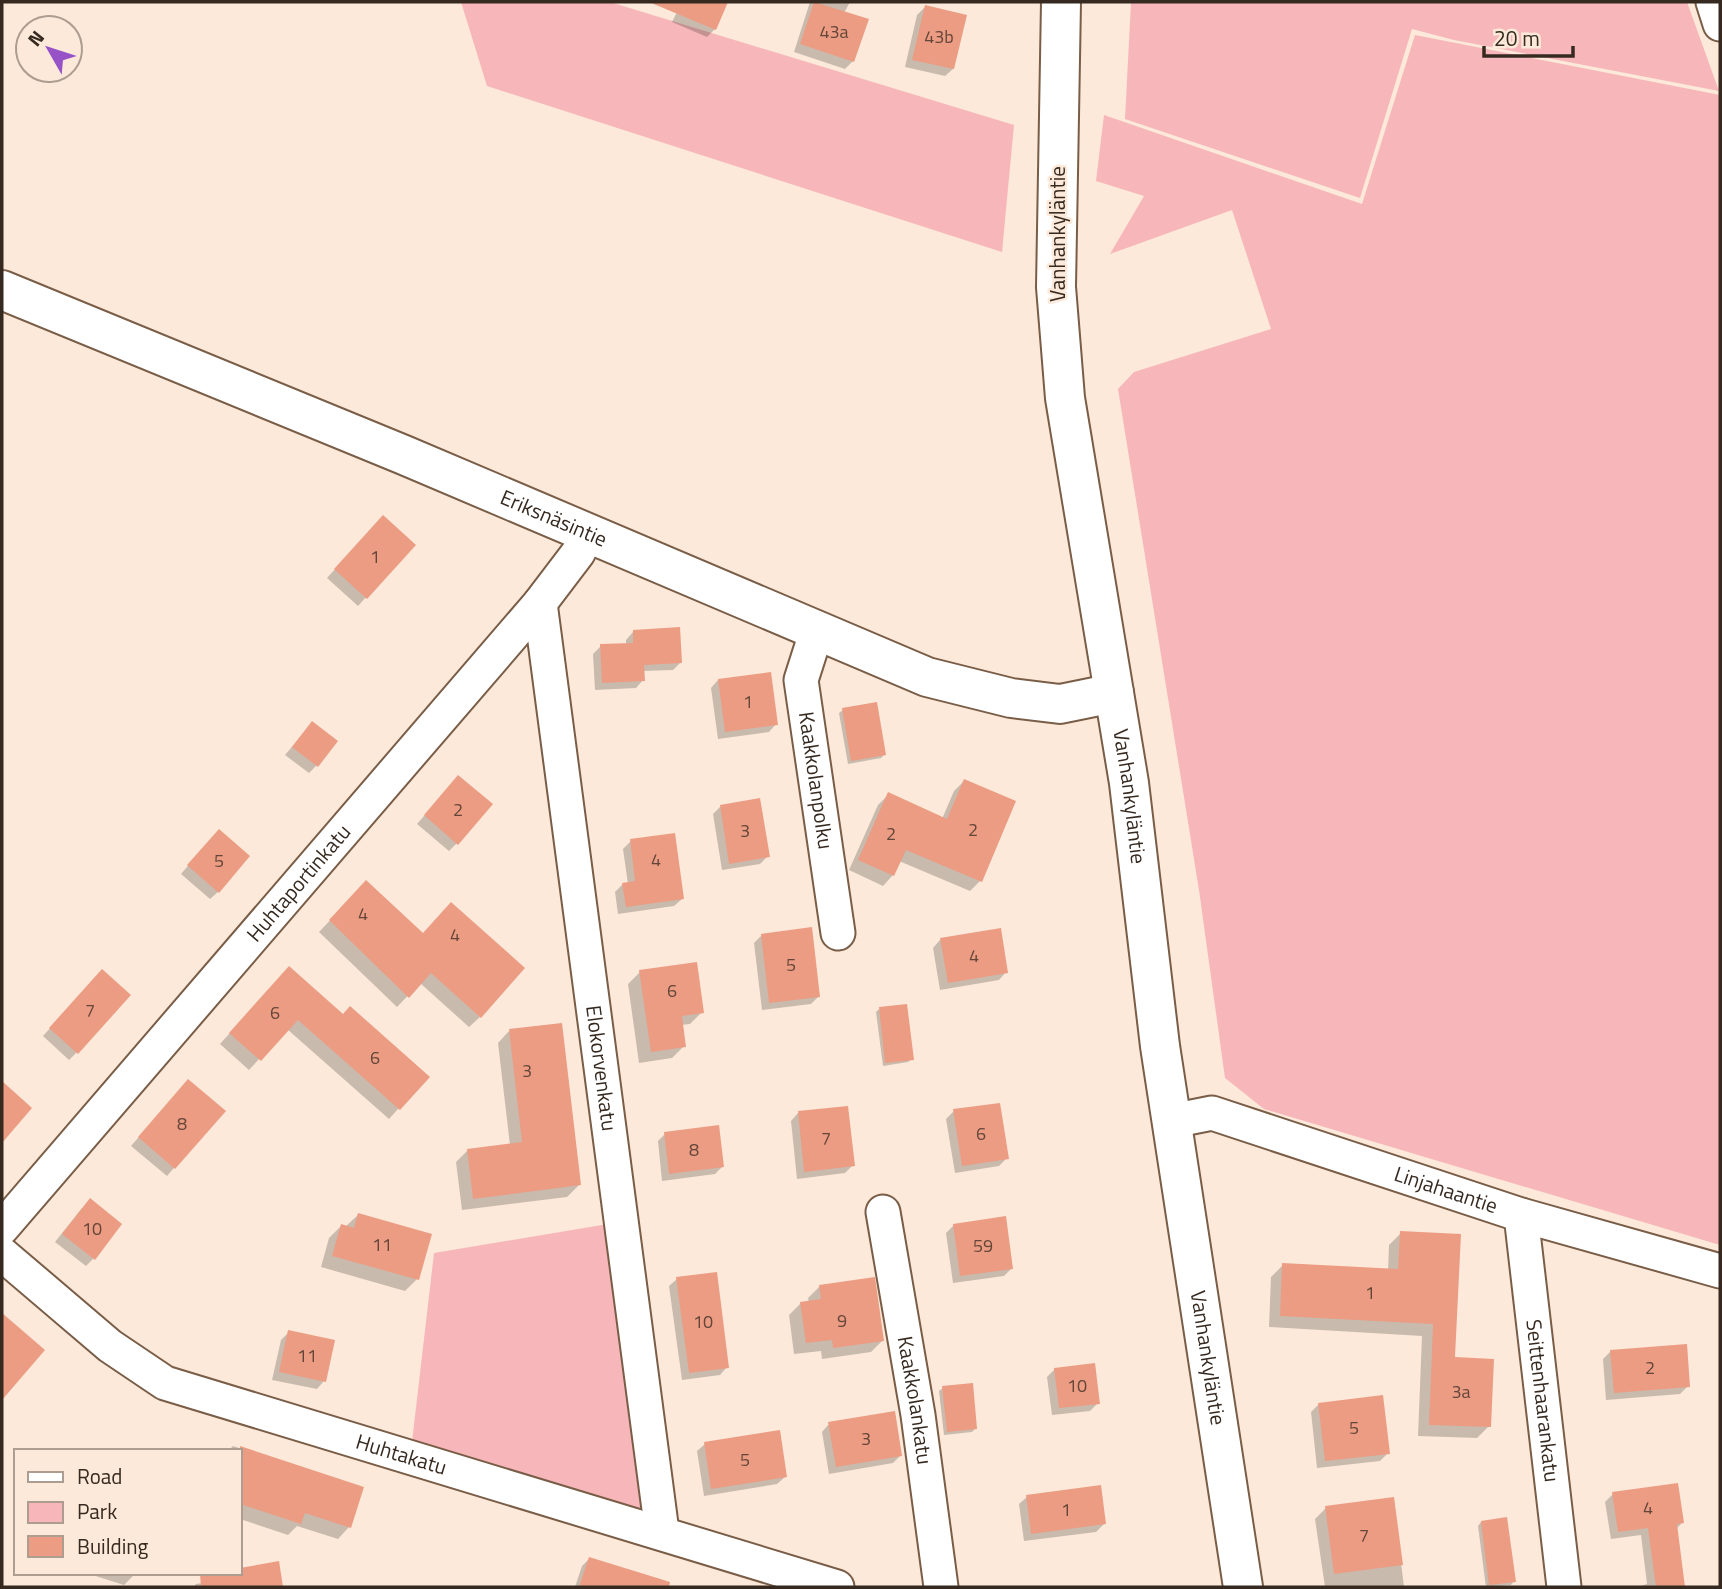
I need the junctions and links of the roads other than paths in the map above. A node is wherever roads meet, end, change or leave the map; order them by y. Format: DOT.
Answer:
graph roads {
  1 [pos="1061,2"];
  2 [pos="1713,2"];
  3 [pos="1720,24"];
  4 [pos="2,290"];
  5 [pos="588,533"];
  6 [pos="540,603"];
  7 [pos="817,630"];
  8 [pos="1114,693"];
  9 [pos="838,933"];
  10 [pos="1172,1121"];
  11 [pos="883,1212"];
  12 [pos="1521,1215"];
  13 [pos="2,1228"];
  14 [pos="2,1254"];
  15 [pos="1720,1271"];
  16 [pos="662,1532"];
  17 [pos="837,1587"];
  18 [pos="941,1587"];
  19 [pos="1243,1587"];
  20 [pos="1564,1587"];
  1 -- 8 [label="street, Vanhankyläntie"];
  2 -- 3 [label="street"];
  4 -- 5 [label="street, Eriksnäsintie"];
  5 -- 6 [label="street, Huhtaportinkatu"];
  5 -- 7 [label="street, Eriksnäsintie"];
  6 -- 13 [label="street, Huhtaportinkatu"];
  6 -- 16 [label="street, Elokorvenkatu"];
  7 -- 8 [label="street, Eriksnäsintie"];
  7 -- 9 [label="street, Kaakkolanpolku"];
  8 -- 10 [label="street, Vanhankyläntie"];
  10 -- 12 [label="street, Linjahaantie"];
  10 -- 19 [label="street, Vanhankyläntie"];
  11 -- 18 [label="street, Kaakkolankatu"];
  12 -- 15 [label="street, Linjahaantie"];
  12 -- 20 [label="street, Seittenhaarankatu"];
  14 -- 16 [label="street, Huhtakatu"];
  16 -- 17 [label="street, Huhtakatu"];
}
